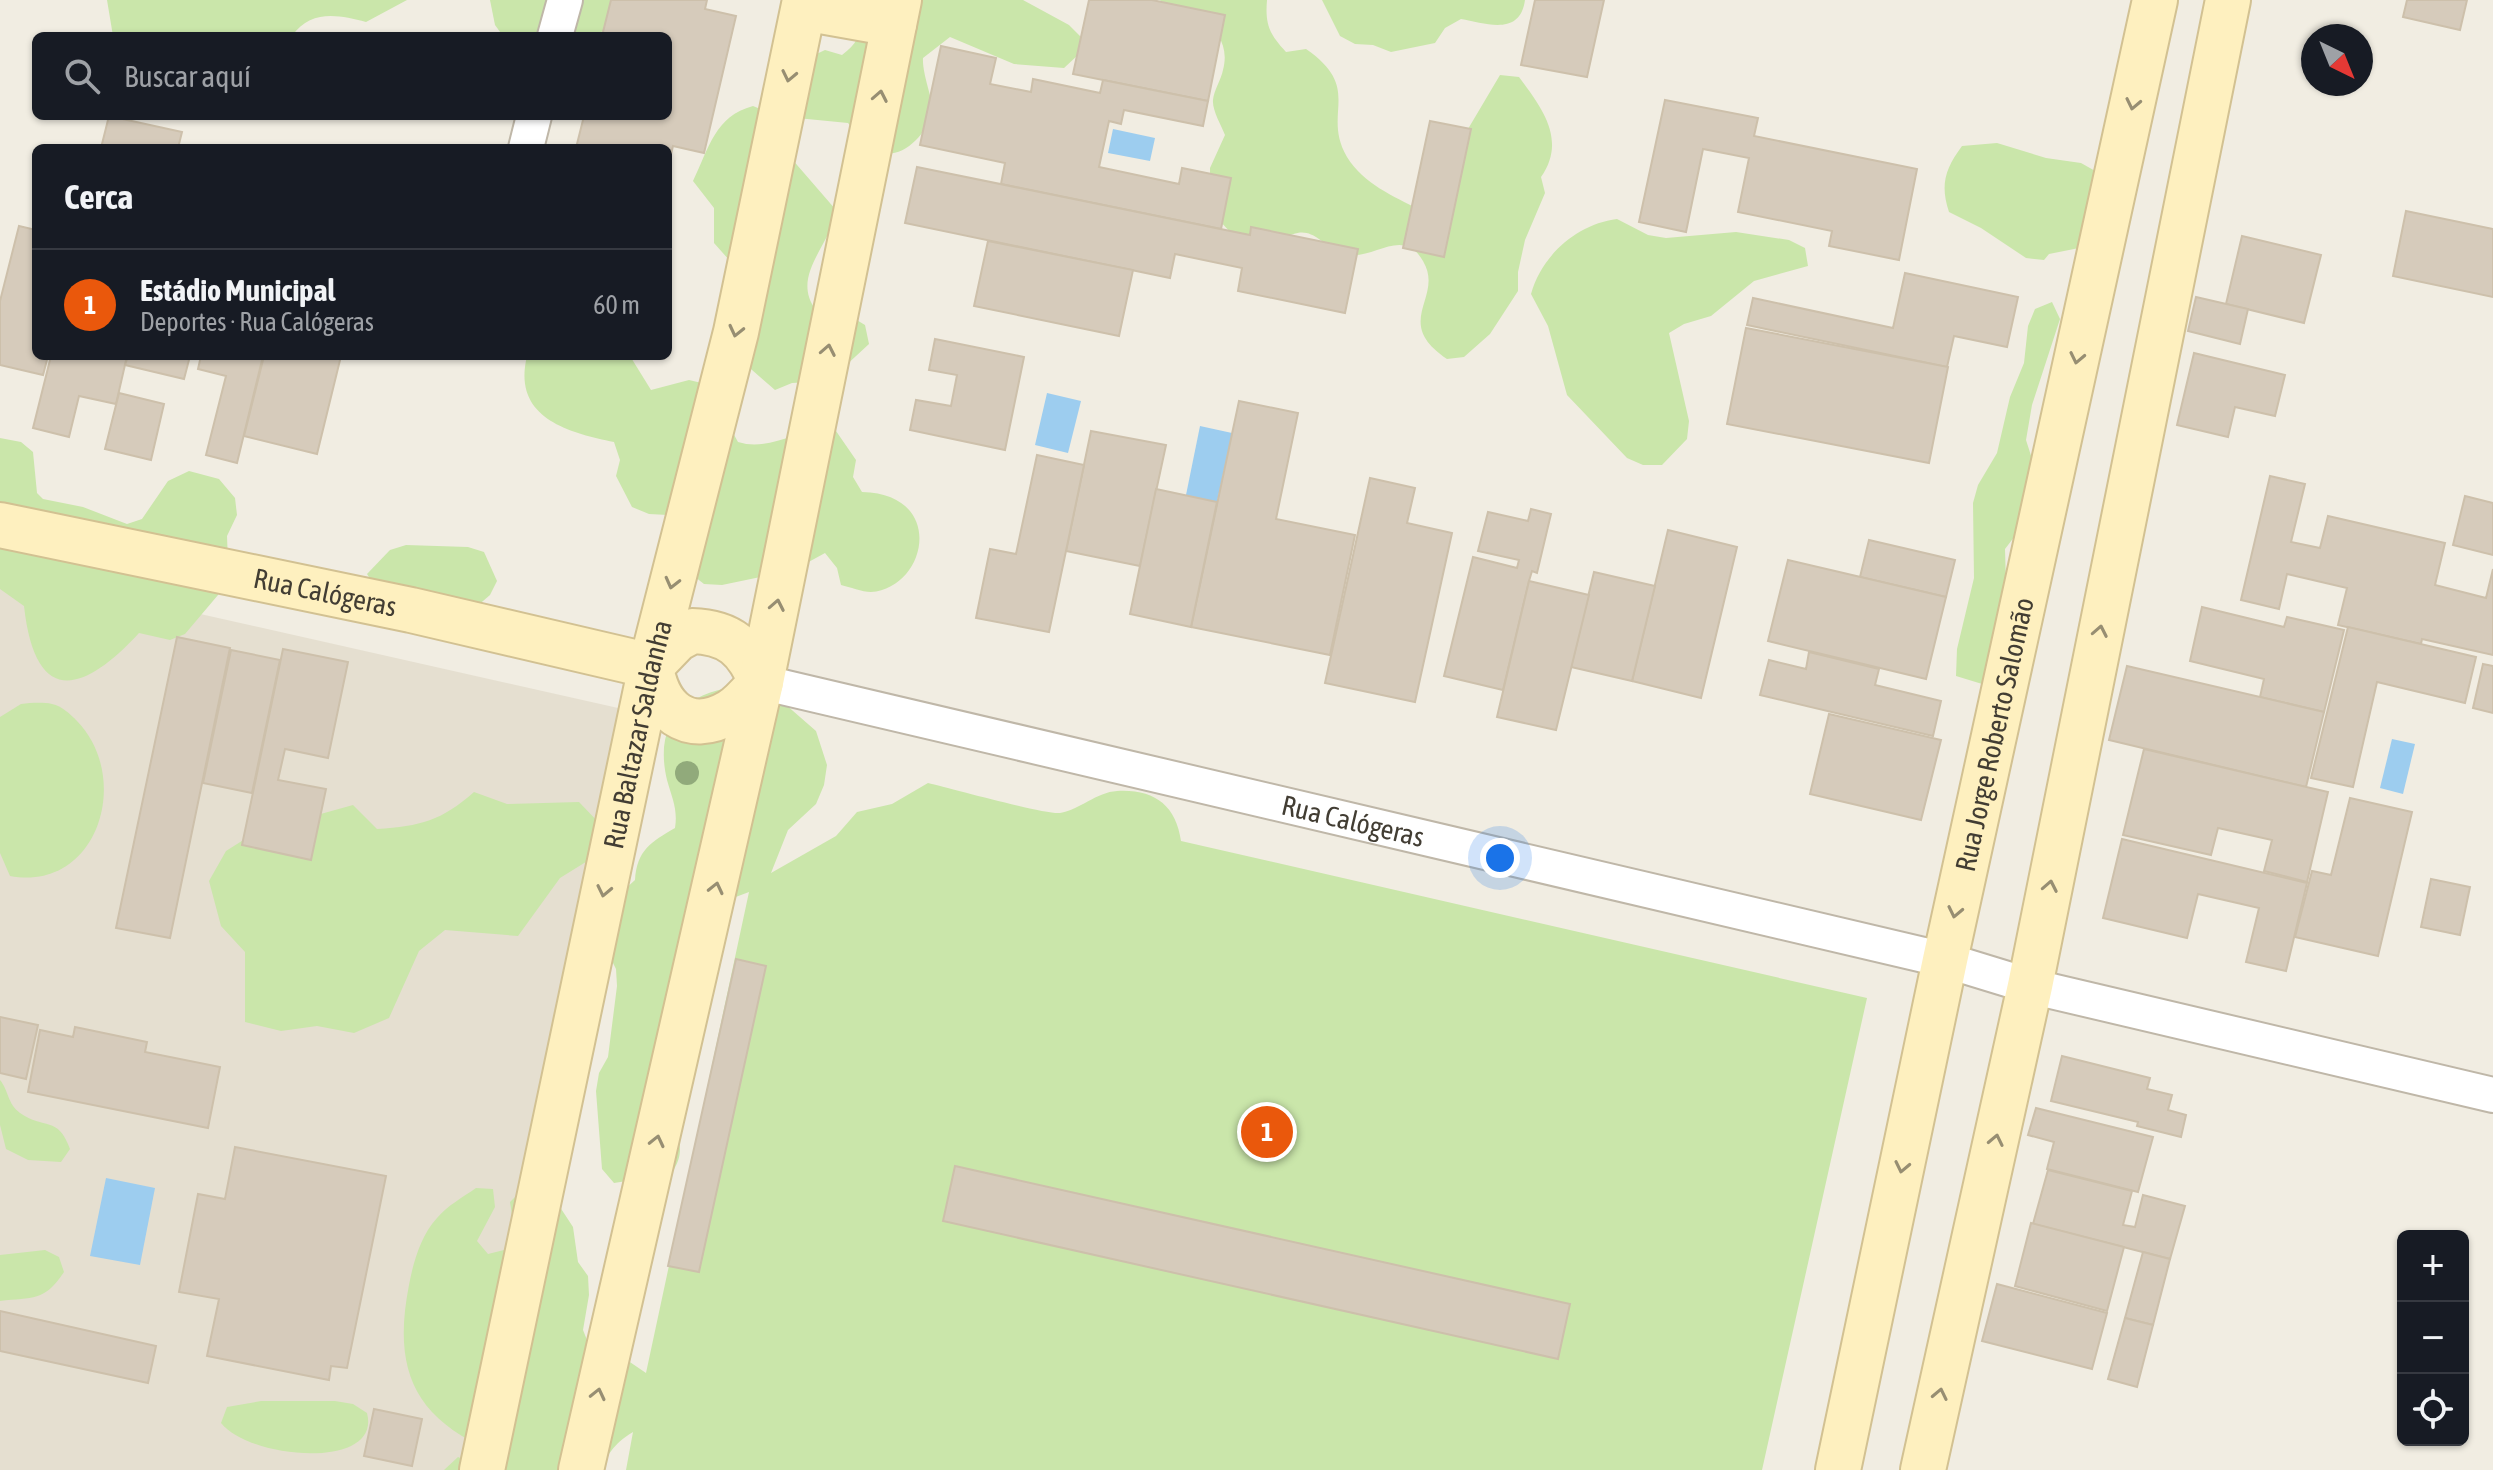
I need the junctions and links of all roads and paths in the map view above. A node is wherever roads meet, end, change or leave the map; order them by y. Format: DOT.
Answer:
graph roads {
  1 [pos="565,0"];
  2 [pos="2155,0"];
  3 [pos="2228,0"];
  4 [pos="805,4"];
  5 [pos="897,12"];
  6 [pos="556,32"];
  7 [pos="2145,51"];
  8 [pos="2212,68"];
  9 [pos="533,120"];
  10 [pos="527,144"];
  11 [pos="0,525"];
  12 [pos="651,666"];
  13 [pos="761,682"];
  14 [pos="1945,960"];
  15 [pos="2030,986"];
  16 [pos="2493,1095"];
  17 [pos="482,1470"];
  18 [pos="581,1470"];
  19 [pos="1838,1470"];
  20 [pos="1923,1470"];
  1 -- 6 [label="street"];
  2 -- 7 [label="main road, Rua Jorge Roberto Salomão"];
  3 -- 8 [label="main road"];
  4 -- 5 [label="main road"];
  4 -- 12 [label="main road, Rua Baltazar Saldanha, one-way"];
  13 -- 5 [label="main road, one-way"];
  7 -- 8 [label="main road"];
  7 -- 14 [label="main road, Rua Jorge Roberto Salomão, one-way"];
  15 -- 8 [label="main road, one-way"];
  9 -- 10 [label="street"];
  11 -- 12 [label="main road, Rua Calógeras"];
  12 -- 13 [label="main road"];
  12 -- 13 [label="main road"];
  12 -- 17 [label="main road, Rua Baltazar Saldanha, one-way"];
  13 -- 14 [label="street, Rua Calógeras"];
  18 -- 13 [label="main road, one-way"];
  14 -- 15 [label="street, Rua Calógeras"];
  14 -- 19 [label="main road, Rua Jorge Roberto Salomão, one-way"];
  15 -- 16 [label="street, Rua Calógeras"];
  20 -- 15 [label="main road, one-way"];
}
